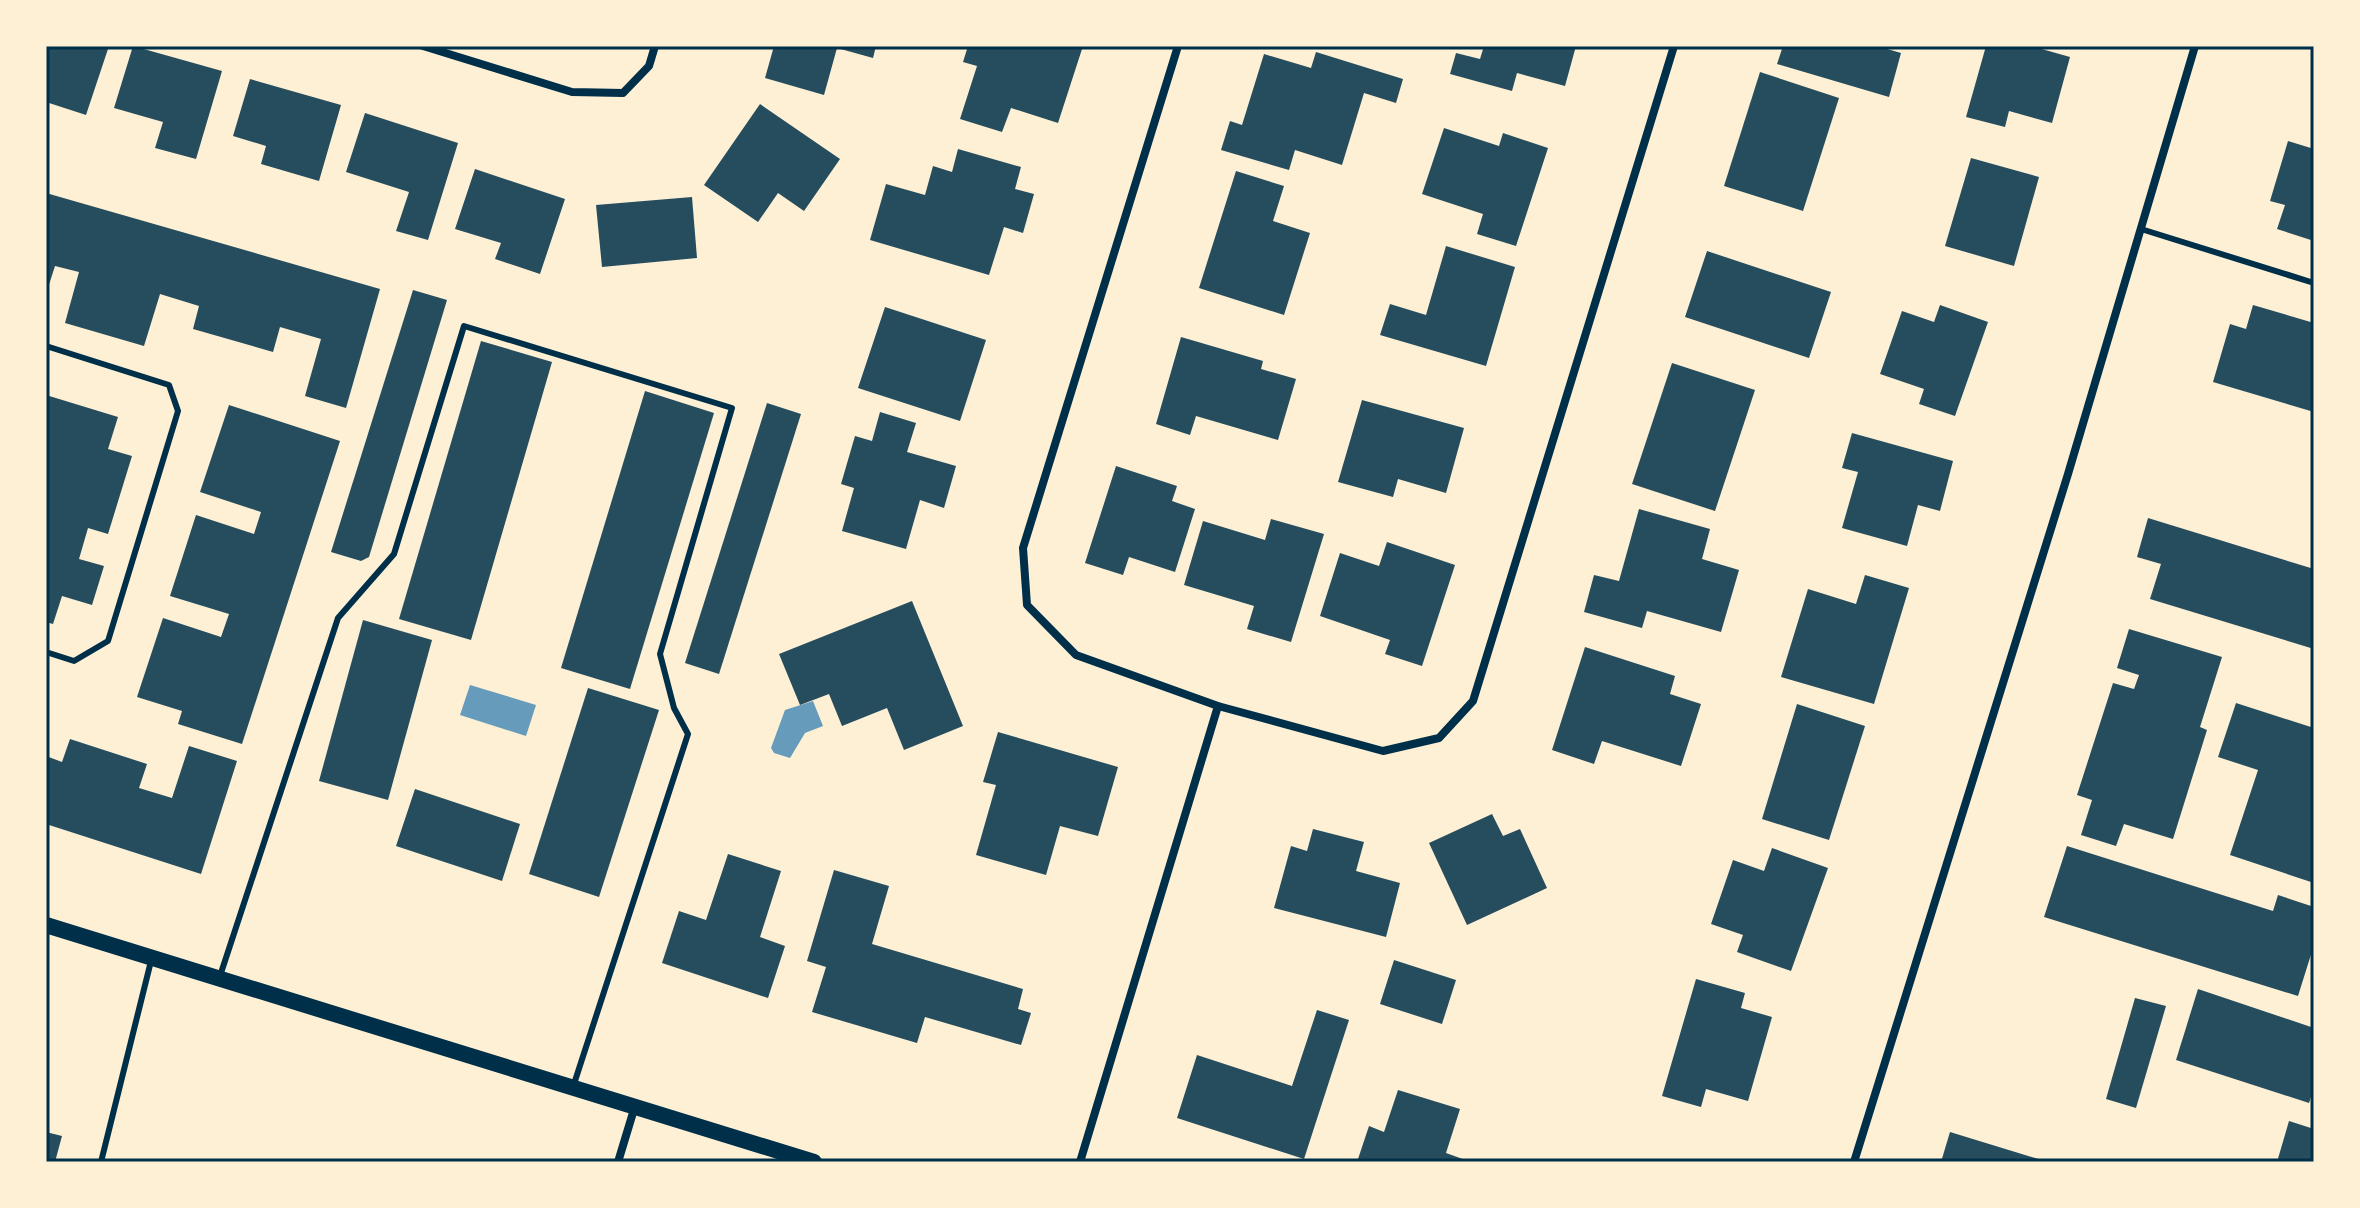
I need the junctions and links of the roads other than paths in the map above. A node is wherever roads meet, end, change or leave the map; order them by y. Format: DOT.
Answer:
graph roads {
  1 [pos="423,46"];
  2 [pos="655,46"];
  3 [pos="1178,46"];
  4 [pos="1674,46"];
  5 [pos="2195,46"];
  6 [pos="2141,229"];
  7 [pos="2314,283"];
  8 [pos="46,346"];
  9 [pos="46,652"];
  10 [pos="1218,706"];
  11 [pos="46,925"];
  12 [pos="152,957"];
  13 [pos="219,979"];
  14 [pos="573,1087"];
  15 [pos="635,1106"];
  16 [pos="101,1162"];
  17 [pos="618,1162"];
  18 [pos="814,1162"];
  19 [pos="1080,1162"];
  20 [pos="1854,1162"];
  1 -- 2 [label="street"];
  3 -- 10 [label="street"];
  4 -- 10 [label="street"];
  5 -- 6 [label="street"];
  6 -- 7 [label="lane"];
  6 -- 20 [label="street"];
  8 -- 9 [label="lane"];
  10 -- 19 [label="street"];
  11 -- 12 [label="main road"];
  12 -- 13 [label="main road"];
  12 -- 16 [label="lane"];
  13 -- 14 [label="main road"];
  13 -- 14 [label="lane"];
  14 -- 15 [label="main road"];
  15 -- 17 [label="street"];
  15 -- 18 [label="main road"];
}
